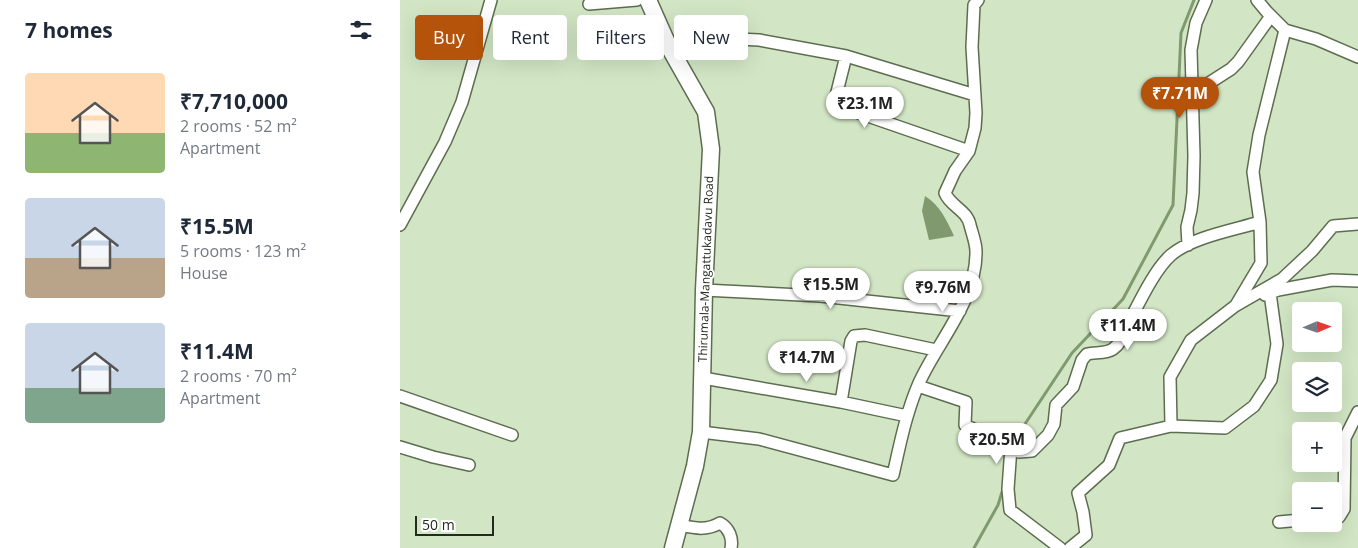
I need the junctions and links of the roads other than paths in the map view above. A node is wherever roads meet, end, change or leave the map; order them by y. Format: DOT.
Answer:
graph roads {
  1 [pos="492,0"];
  2 [pos="637,0"];
  3 [pos="648,0"];
  4 [pos="1206,0"];
  5 [pos="1257,0"];
  6 [pos="974,2"];
  7 [pos="589,4"];
  8 [pos="655,15"];
  9 [pos="1271,16"];
  10 [pos="1286,30"];
  11 [pos="664,36"];
  12 [pos="668,45"];
  13 [pos="846,56"];
  14 [pos="1358,57"];
  15 [pos="1192,94"];
  16 [pos="975,95"];
  17 [pos="969,151"];
  18 [pos="1260,222"];
  19 [pos="1358,224"];
  20 [pos="400,225"];
  21 [pos="1188,245"];
  22 [pos="1358,281"];
  23 [pos="704,290"];
  24 [pos="1270,293"];
  25 [pos="1235,306"];
  26 [pos="960,311"];
  27 [pos="936,350"];
  28 [pos="703,378"];
  29 [pos="918,386"];
  30 [pos="400,396"];
  31 [pos="841,402"];
  32 [pos="1358,412"];
  33 [pos="906,416"];
  34 [pos="1171,426"];
  35 [pos="701,432"];
  36 [pos="512,435"];
  37 [pos="400,447"];
  38 [pos="1011,447"];
  39 [pos="469,465"];
  40 [pos="1342,512"];
  41 [pos="1292,521"];
  42 [pos="1279,522"];
  43 [pos="679,525"];
  44 [pos="673,548"];
  45 [pos="731,548"];
  46 [pos="1060,548"];
  47 [pos="1070,548"];
  1 -- 20 [label="street"];
  2 -- 7 [label="street"];
  3 -- 8 [label="main road, Thirumala-Mangattukadavu Road"];
  4 -- 15 [label="street"];
  5 -- 9 [label="street"];
  6 -- 16 [label="street"];
  9 -- 10 [label="street"];
  9 -- 15 [label="street"];
  10 -- 14 [label="street"];
  10 -- 18 [label="street"];
  11 -- 12 [label="main road, Thirumala-Mangattukadavu Road"];
  12 -- 13 [label="street"];
  12 -- 23 [label="main road, Thirumala-Mangattukadavu Road"];
  13 -- 16 [label="street"];
  13 -- 17 [label="street"];
  15 -- 21 [label="street"];
  16 -- 17 [label="street"];
  17 -- 26 [label="street"];
  18 -- 21 [label="street"];
  18 -- 25 [label="street"];
  19 -- 25 [label="street"];
  21 -- 38 [label="street"];
  22 -- 24 [label="street"];
  23 -- 26 [label="street"];
  23 -- 28 [label="main road, Thirumala-Mangattukadavu Road"];
  24 -- 25 [label="street"];
  24 -- 34 [label="street"];
  25 -- 34 [label="street"];
  26 -- 27 [label="street"];
  27 -- 29 [label="street"];
  27 -- 31 [label="street"];
  28 -- 31 [label="street"];
  28 -- 35 [label="main road, Thirumala-Mangattukadavu Road"];
  29 -- 33 [label="street"];
  29 -- 38 [label="street"];
  30 -- 36 [label="street"];
  31 -- 33 [label="street"];
  32 -- 40 [label="street"];
  33 -- 35 [label="street"];
  34 -- 47 [label="street"];
  35 -- 43 [label="main road, Thirumala-Mangattukadavu Road"];
  37 -- 39 [label="street"];
  38 -- 46 [label="street"];
  41 -- 42 [label="street"];
  43 -- 44 [label="main road, Thirumala-Mangattukadavu Road"];
  43 -- 45 [label="street"];
}
